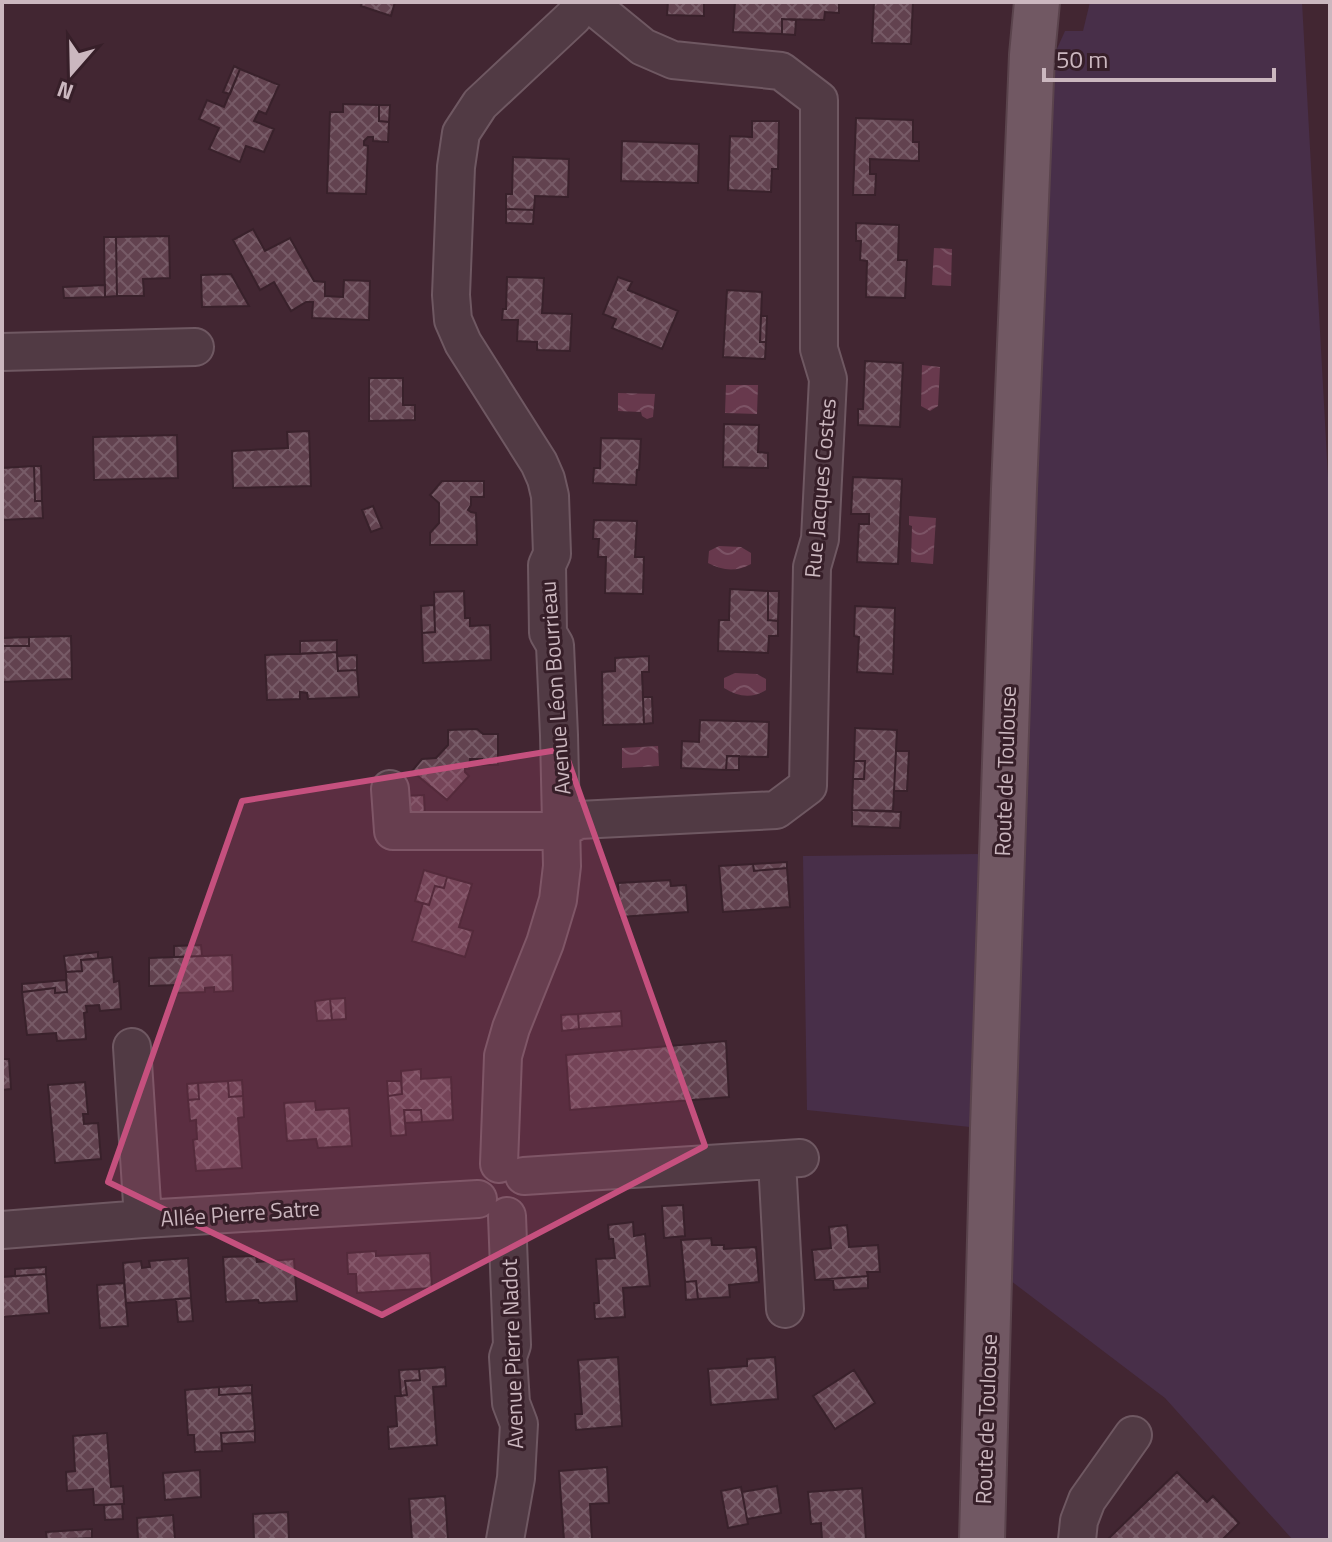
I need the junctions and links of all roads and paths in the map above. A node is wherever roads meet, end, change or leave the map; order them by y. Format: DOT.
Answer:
graph roads {
  1 [pos="586,2"];
  2 [pos="1037,2"];
  3 [pos="195,347"];
  4 [pos="2,352"];
  5 [pos="390,789"];
  6 [pos="563,828"];
  7 [pos="132,1047"];
  8 [pos="512,1170"];
  9 [pos="493,1207"];
  10 [pos="143,1219"];
  11 [pos="2,1230"];
  12 [pos="785,1309"];
  13 [pos="1133,1435"];
  14 [pos="505,1540"];
  15 [pos="982,1540"];
  16 [pos="1077,1540"];
  1 -- 6 [label="street, Avenue Léon Bourrieau"];
  1 -- 6 [label="street, Rue Jacques Costes"];
  2 -- 15 [label="main road, Route de Toulouse"];
  3 -- 4 [label="street"];
  5 -- 6 [label="street, Avenue Léon Bourrieau"];
  6 -- 8 [label="street, Avenue Léon Bourrieau"];
  7 -- 10 [label="street"];
  8 -- 9 [label="street"];
  8 -- 12 [label="street"];
  9 -- 10 [label="street, Allée Pierre Satre"];
  9 -- 14 [label="street, Avenue Pierre Nadot"];
  10 -- 11 [label="street, Allée Pierre Satre"];
  13 -- 16 [label="street"];
}
